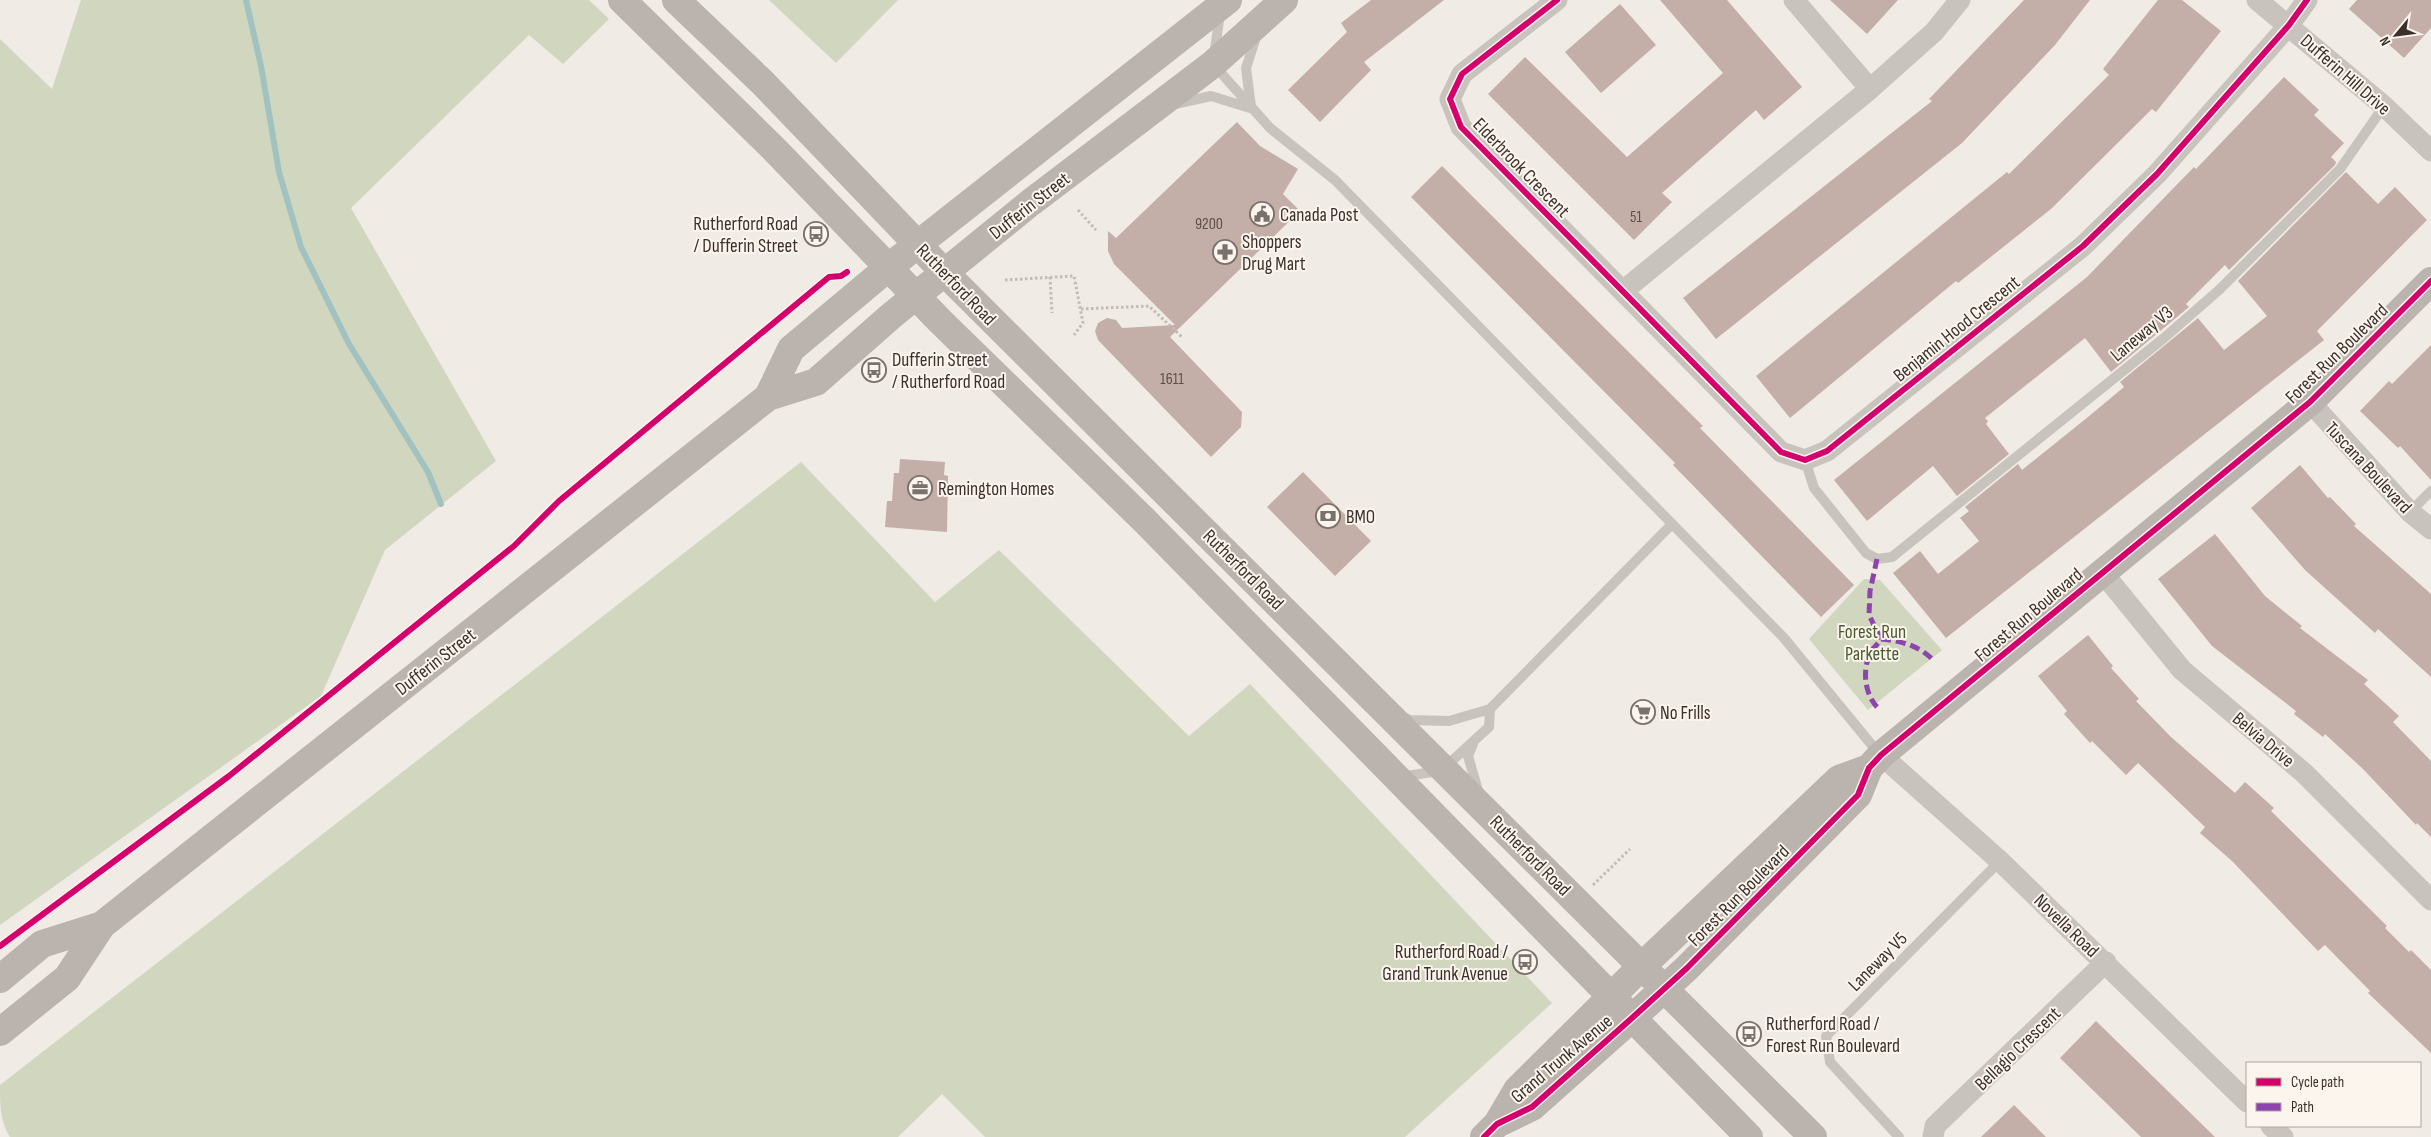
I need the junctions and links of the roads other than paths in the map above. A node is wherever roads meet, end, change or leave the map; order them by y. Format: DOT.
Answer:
graph roads {
  1 [pos="622,0"];
  2 [pos="676,0"];
  3 [pos="1284,0"];
  4 [pos="1557,0"];
  5 [pos="1794,0"];
  6 [pos="1960,0"];
  7 [pos="2258,0"];
  8 [pos="2307,0"];
  9 [pos="1225,3"];
  10 [pos="1262,20"];
  11 [pos="2289,26"];
  12 [pos="1213,64"];
  13 [pos="1870,89"];
  14 [pos="2384,106"];
  15 [pos="1154,108"];
  16 [pos="1251,108"];
  17 [pos="2431,151"];
  18 [pos="918,244"];
  19 [pos="889,267"];
  20 [pos="945,273"];
  21 [pos="2431,281"];
  22 [pos="1623,291"];
  23 [pos="916,297"];
  24 [pos="768,397"];
  25 [pos="2310,402"];
  26 [pos="1805,460"];
  27 [pos="2431,491"];
  28 [pos="2410,512"];
  29 [pos="1672,524"];
  30 [pos="2431,529"];
  31 [pos="2103,572"];
  32 [pos="1490,709"];
  33 [pos="1388,711"];
  34 [pos="1475,740"];
  35 [pos="1875,762"];
  36 [pos="1444,768"];
  37 [pos="1397,778"];
  38 [pos="1482,805"];
  39 [pos="2000,861"];
  40 [pos="2431,900"];
  41 [pos="102,926"];
  42 [pos="2106,962"];
  43 [pos="1642,966"];
  44 [pos="0,978"];
  45 [pos="1665,988"];
  46 [pos="1611,996"];
  47 [pos="1632,1018"];
  48 [pos="0,1032"];
  49 [pos="2246,1101"];
  50 [pos="2272,1127"];
  51 [pos="1490,1131"];
  52 [pos="1749,1137"];
  53 [pos="1814,1137"];
  54 [pos="1899,1137"];
  55 [pos="1933,1137"];
  56 [pos="2283,1137"];
  1 -- 19 [label="main road, Rutherford Road"];
  2 -- 18 [label="main road, Rutherford Road"];
  3 -- 10 [label="main road, Dufferin Street"];
  4 -- 22 [label="street, Elderbrook Crescent"];
  5 -- 13 [label="street"];
  6 -- 13 [label="street"];
  7 -- 11 [label="street, Dufferin Hill Drive"];
  8 -- 11 [label="street, Benjamin Hood Crescent"];
  9 -- 12 [label="lane"];
  9 -- 18 [label="main road, Dufferin Street"];
  10 -- 12 [label="main road, Dufferin Street"];
  10 -- 16 [label="lane"];
  11 -- 14 [label="street, Dufferin Hill Drive"];
  11 -- 26 [label="street, Benjamin Hood Crescent"];
  12 -- 15 [label="main road, Dufferin Street"];
  12 -- 16 [label="lane"];
  13 -- 22 [label="street"];
  14 -- 17 [label="street, Dufferin Hill Drive"];
  14 -- 26 [label="lane, Laneway V3"];
  15 -- 16 [label="lane"];
  15 -- 20 [label="main road, Dufferin Street"];
  16 -- 29 [label="lane"];
  18 -- 19 [label="main road, Dufferin Street"];
  18 -- 20 [label="main road, Rutherford Road"];
  19 -- 23 [label="main road, Rutherford Road"];
  19 -- 24 [label="main road, Dufferin Street"];
  20 -- 23 [label="main road, Dufferin Street"];
  20 -- 33 [label="main road, Rutherford Road"];
  21 -- 25 [label="main road, Forest Run Boulevard"];
  22 -- 26 [label="street"];
  23 -- 24 [label="main road, Dufferin Street"];
  23 -- 37 [label="main road, Rutherford Road"];
  24 -- 41 [label="main road, Dufferin Street"];
  25 -- 28 [label="street, Tuscana Boulevard"];
  25 -- 31 [label="main road, Forest Run Boulevard"];
  27 -- 28 [label="lane"];
  28 -- 30 [label="street, Tuscana Boulevard"];
  29 -- 32 [label="lane"];
  29 -- 35 [label="lane"];
  31 -- 35 [label="main road, Forest Run Boulevard"];
  31 -- 40 [label="street, Belvia Drive"];
  32 -- 33 [label="lane"];
  32 -- 34 [label="lane"];
  33 -- 36 [label="main road, Rutherford Road"];
  34 -- 36 [label="lane"];
  34 -- 38 [label="lane"];
  35 -- 39 [label="street, Novella Road"];
  35 -- 43 [label="main road, Forest Run Boulevard"];
  35 -- 45 [label="main road, Forest Run Boulevard"];
  36 -- 37 [label="lane"];
  36 -- 38 [label="main road, Rutherford Road"];
  37 -- 46 [label="main road, Rutherford Road"];
  38 -- 43 [label="main road, Rutherford Road"];
  39 -- 42 [label="street, Novella Road"];
  39 -- 54 [label="lane, Laneway V5"];
  41 -- 44 [label="main road, Dufferin Street"];
  41 -- 48 [label="main road, Dufferin Street"];
  42 -- 49 [label="street, Novella Road"];
  42 -- 55 [label="street, Bellagio Crescent"];
  43 -- 45 [label="main road, Rutherford Road"];
  43 -- 46 [label="main road, Forest Run Boulevard"];
  45 -- 47 [label="main road, Forest Run Boulevard"];
  45 -- 53 [label="main road, Rutherford Road"];
  46 -- 47 [label="main road, Rutherford Road"];
  46 -- 51 [label="main road, Grand Trunk Avenue"];
  47 -- 51 [label="main road, Grand Trunk Avenue"];
  47 -- 52 [label="main road, Rutherford Road"];
  50 -- 56 [label="street"];
}
